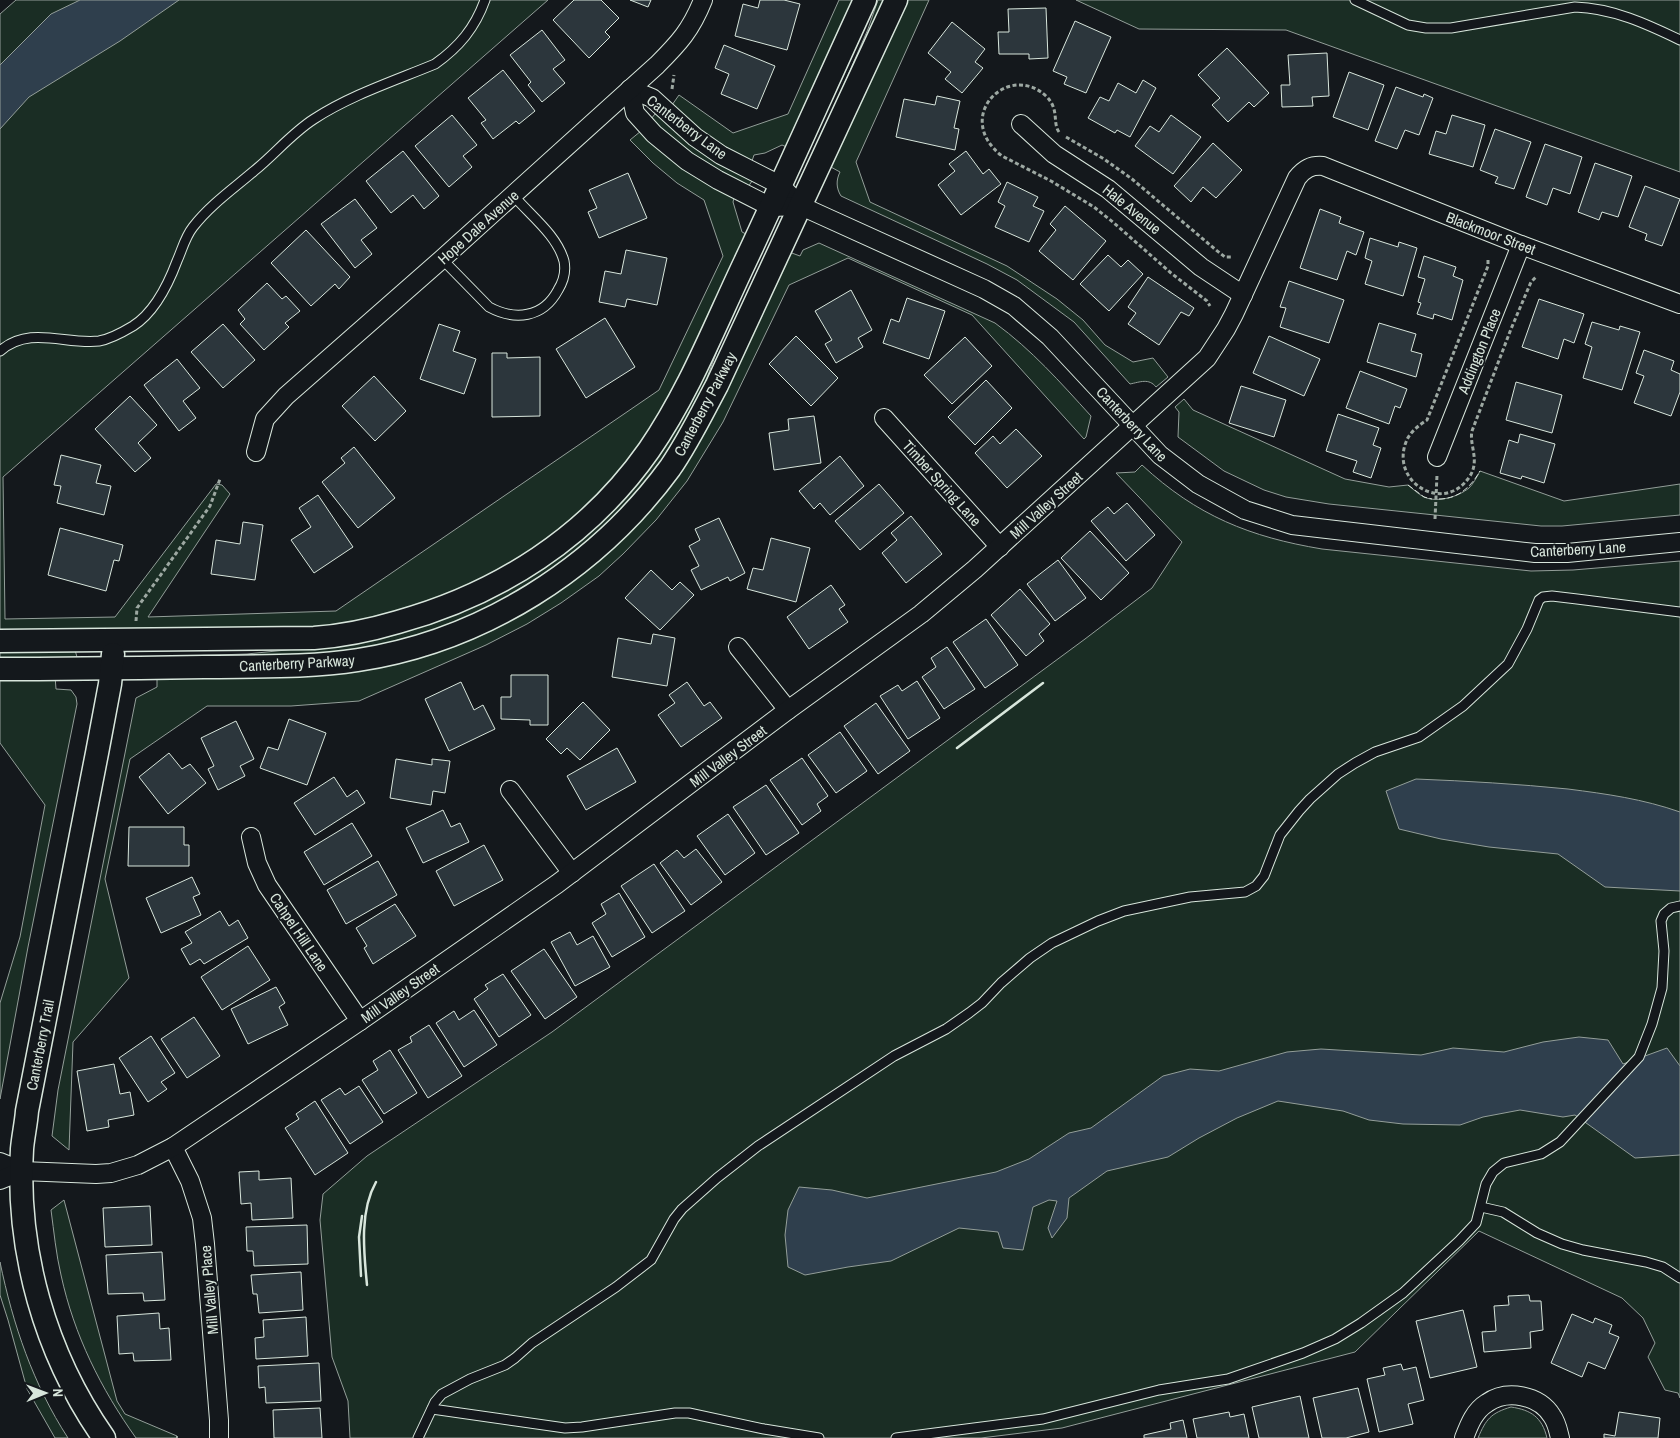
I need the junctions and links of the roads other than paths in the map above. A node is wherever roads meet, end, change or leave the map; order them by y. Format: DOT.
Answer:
graph roads {
  1 [pos="485,0"];
  2 [pos="704,0"];
  3 [pos="866,0"];
  4 [pos="896,0"];
  5 [pos="1355,0"];
  6 [pos="1680,40"];
  7 [pos="630,90"];
  8 [pos="1021,124"];
  9 [pos="1304,170"];
  10 [pos="780,185"];
  11 [pos="513,196"];
  12 [pos="771,206"];
  13 [pos="801,206"];
  14 [pos="1521,245"];
  15 [pos="442,259"];
  16 [pos="1243,295"];
  17 [pos="1680,304"];
  18 [pos="0,351"];
  19 [pos="884,418"];
  20 [pos="1133,426"];
  21 [pos="256,452"];
  22 [pos="1437,457"];
  23 [pos="1680,542"];
  24 [pos="1000,547"];
  25 [pos="1680,612"];
  26 [pos="0,641"];
  27 [pos="114,641"];
  28 [pos="738,647"];
  29 [pos="112,668"];
  30 [pos="0,669"];
  31 [pos="788,710"];
  32 [pos="510,790"];
  33 [pos="250,837"];
  34 [pos="572,873"];
  35 [pos="1680,906"];
  36 [pos="360,1020"];
  37 [pos="173,1147"];
  38 [pos="0,1162"];
  39 [pos="22,1171"];
  40 [pos="0,1180"];
  41 [pos="1481,1207"];
  42 [pos="1680,1278"];
  43 [pos="432,1409"];
  44 [pos="104,1438"];
  45 [pos="219,1438"];
  46 [pos="418,1438"];
  47 [pos="819,1438"];
  48 [pos="896,1438"];
  49 [pos="1464,1438"];
  50 [pos="1560,1438"];
  1 -- 18 [label="lane"];
  2 -- 7 [label="street, Hope Dale Avenue"];
  3 -- 10 [label="street, Canterberry Parkway"];
  4 -- 13 [label="street, Canterberry Parkway"];
  5 -- 6 [label="lane"];
  7 -- 10 [label="street, Canterberry Lane"];
  7 -- 11 [label="street, Hope Dale Avenue"];
  7 -- 12 [label="street, Canterberry Lane"];
  8 -- 16 [label="street, Hale Avenue"];
  9 -- 14 [label="street, Blackmoor Street"];
  9 -- 16 [label="street, Mill Valley Street"];
  10 -- 12 [label="street, Canterberry Parkway"];
  10 -- 13 [label="street, Canterberry Lane"];
  11 -- 15 [label="street, Hope Dale Avenue"];
  11 -- 15 [label="lane"];
  12 -- 13 [label="street, Canterberry Lane"];
  12 -- 27 [label="street, Canterberry Parkway"];
  13 -- 20 [label="street, Canterberry Lane"];
  13 -- 29 [label="street, Canterberry Parkway"];
  14 -- 17 [label="street, Blackmoor Street"];
  14 -- 22 [label="street, Addington Place"];
  15 -- 21 [label="street, Hope Dale Avenue"];
  16 -- 20 [label="street, Mill Valley Street"];
  19 -- 24 [label="street, Timber Spring Lane"];
  20 -- 23 [label="street, Canterberry Lane"];
  20 -- 24 [label="street, Mill Valley Street"];
  24 -- 31 [label="street, Mill Valley Street"];
  25 -- 43 [label="lane"];
  26 -- 27 [label="street, Canterberry Parkway"];
  27 -- 29 [label="street, Canterberry Trail"];
  28 -- 31 [label="street"];
  29 -- 30 [label="street, Canterberry Parkway"];
  29 -- 39 [label="street, Canterberry Trail"];
  31 -- 34 [label="street, Mill Valley Street"];
  32 -- 34 [label="street"];
  33 -- 36 [label="street, Cahpel Hill Lane"];
  34 -- 36 [label="street, Mill Valley Street"];
  35 -- 41 [label="lane"];
  36 -- 37 [label="street, Mill Valley Street"];
  37 -- 39 [label="street, Mill Valley Street"];
  37 -- 45 [label="street, Mill Valley Place"];
  38 -- 39 [label="street"];
  39 -- 40 [label="street"];
  39 -- 44 [label="street, Canterberry Trail"];
  41 -- 42 [label="lane"];
  41 -- 48 [label="lane"];
  43 -- 46 [label="lane"];
  43 -- 47 [label="lane"];
  49 -- 50 [label="street"];
}
